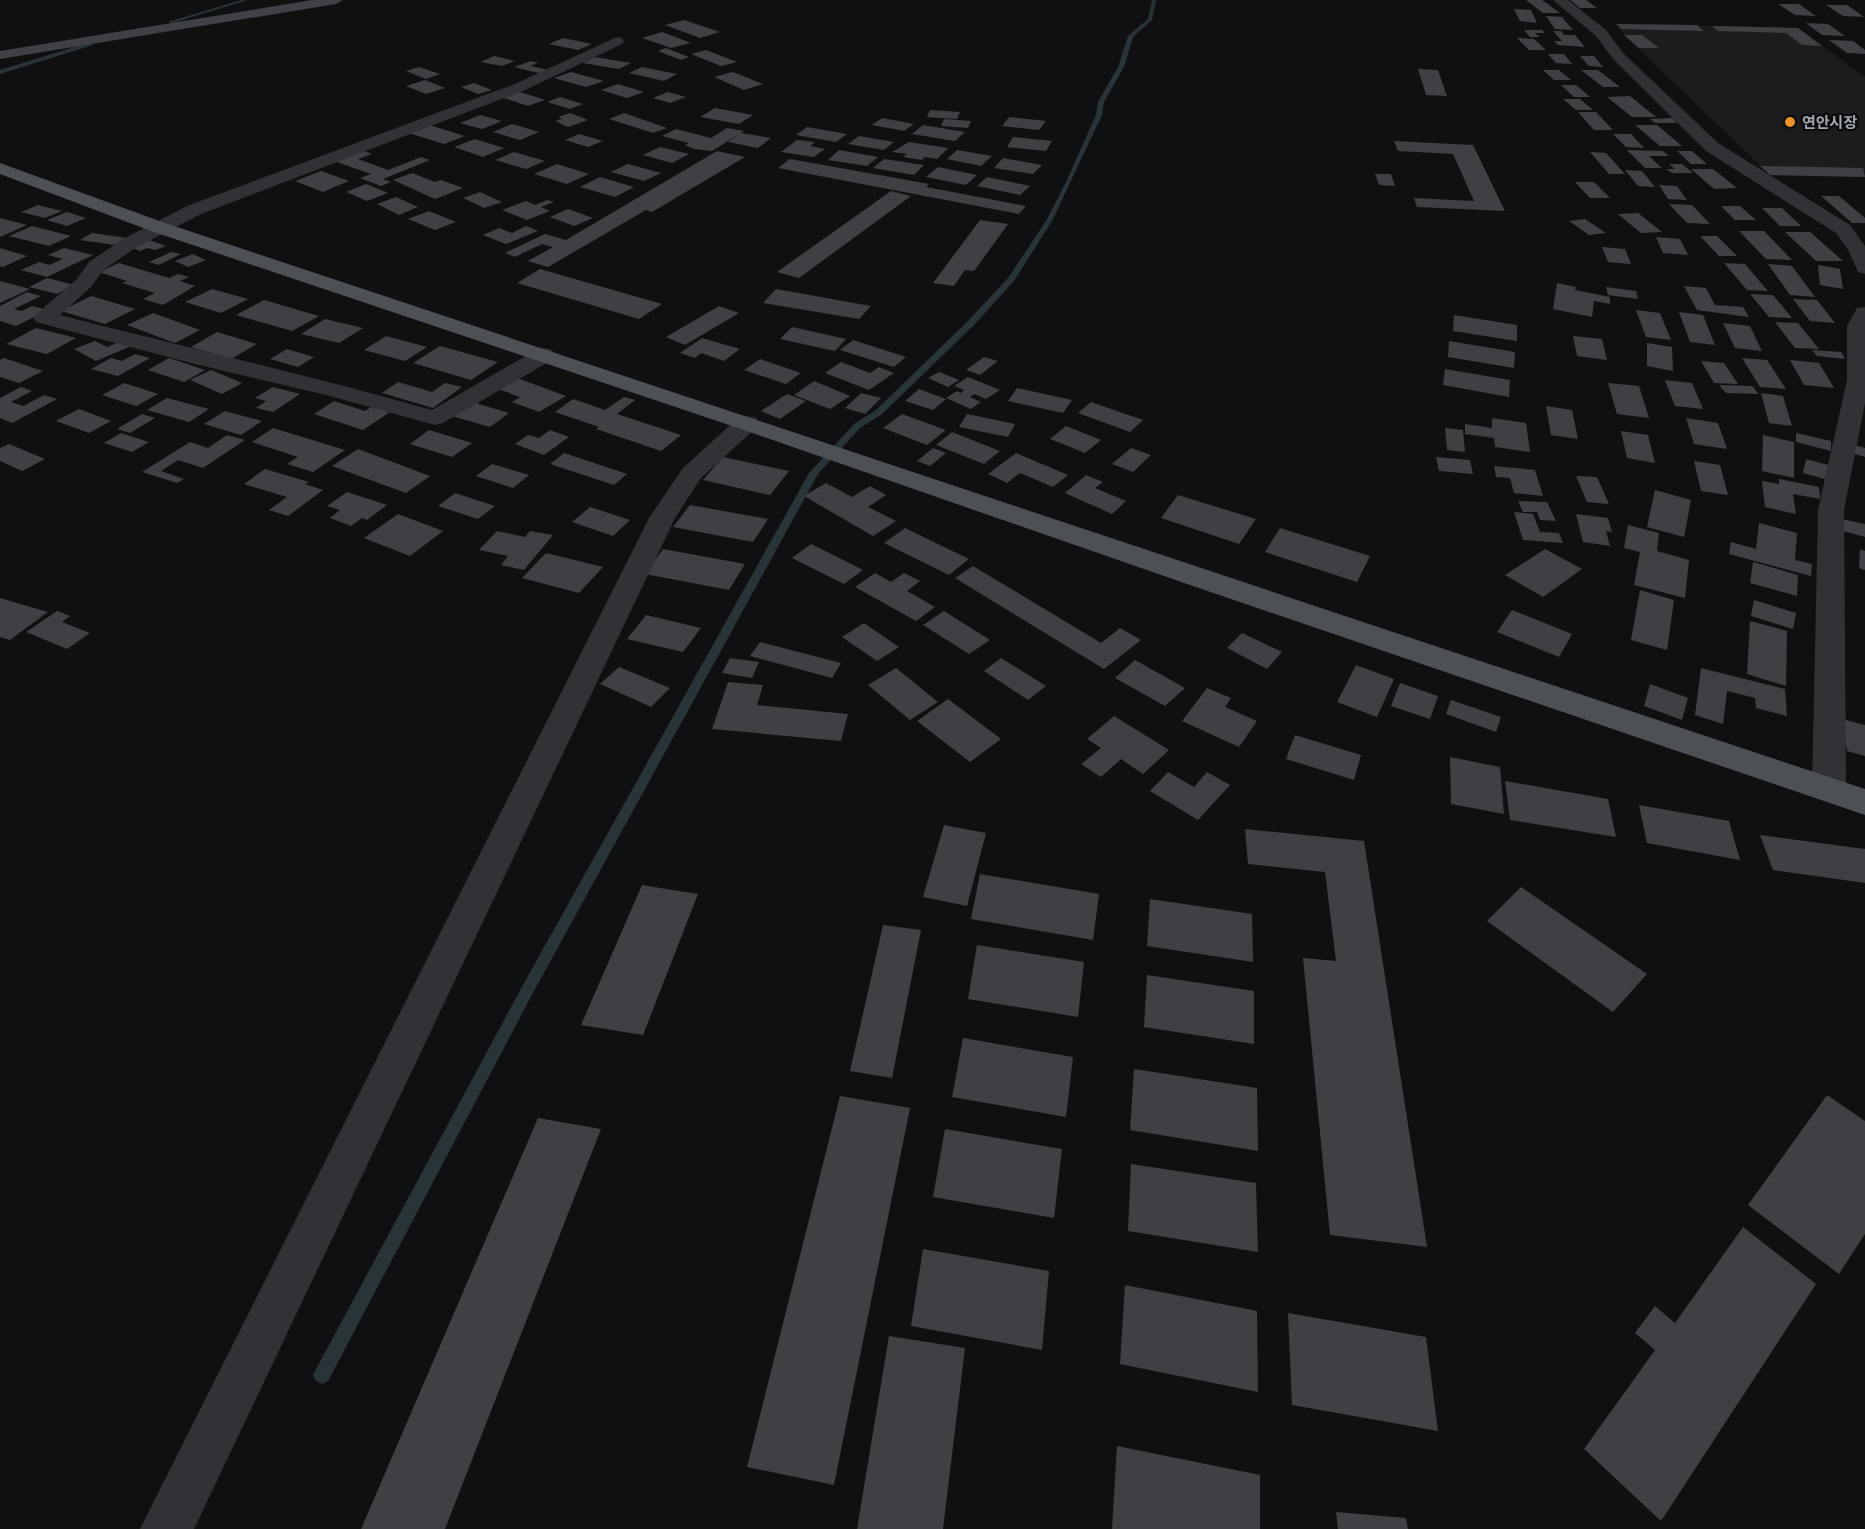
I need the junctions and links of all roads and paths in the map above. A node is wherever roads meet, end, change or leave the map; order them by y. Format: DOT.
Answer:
graph roads {
  1 [pos="336,0"];
  2 [pos="1560,0"];
  3 [pos="616,41"];
  4 [pos="0,55"];
  5 [pos="0,168"];
  6 [pos="158,227"];
  7 [pos="1865,268"];
  8 [pos="1865,313"];
  9 [pos="544,355"];
  10 [pos="747,423"];
  11 [pos="1829,789"];
  12 [pos="1865,802"];
  13 [pos="166,1529"];
  1 -- 4 [label="main road"];
  2 -- 7 [label="street"];
  3 -- 6 [label="street"];
  5 -- 6 [label="main road"];
  6 -- 9 [label="main road"];
  6 -- 9 [label="street"];
  8 -- 11 [label="street"];
  9 -- 10 [label="main road"];
  10 -- 11 [label="main road"];
  10 -- 13 [label="street"];
  11 -- 12 [label="main road"];
}
